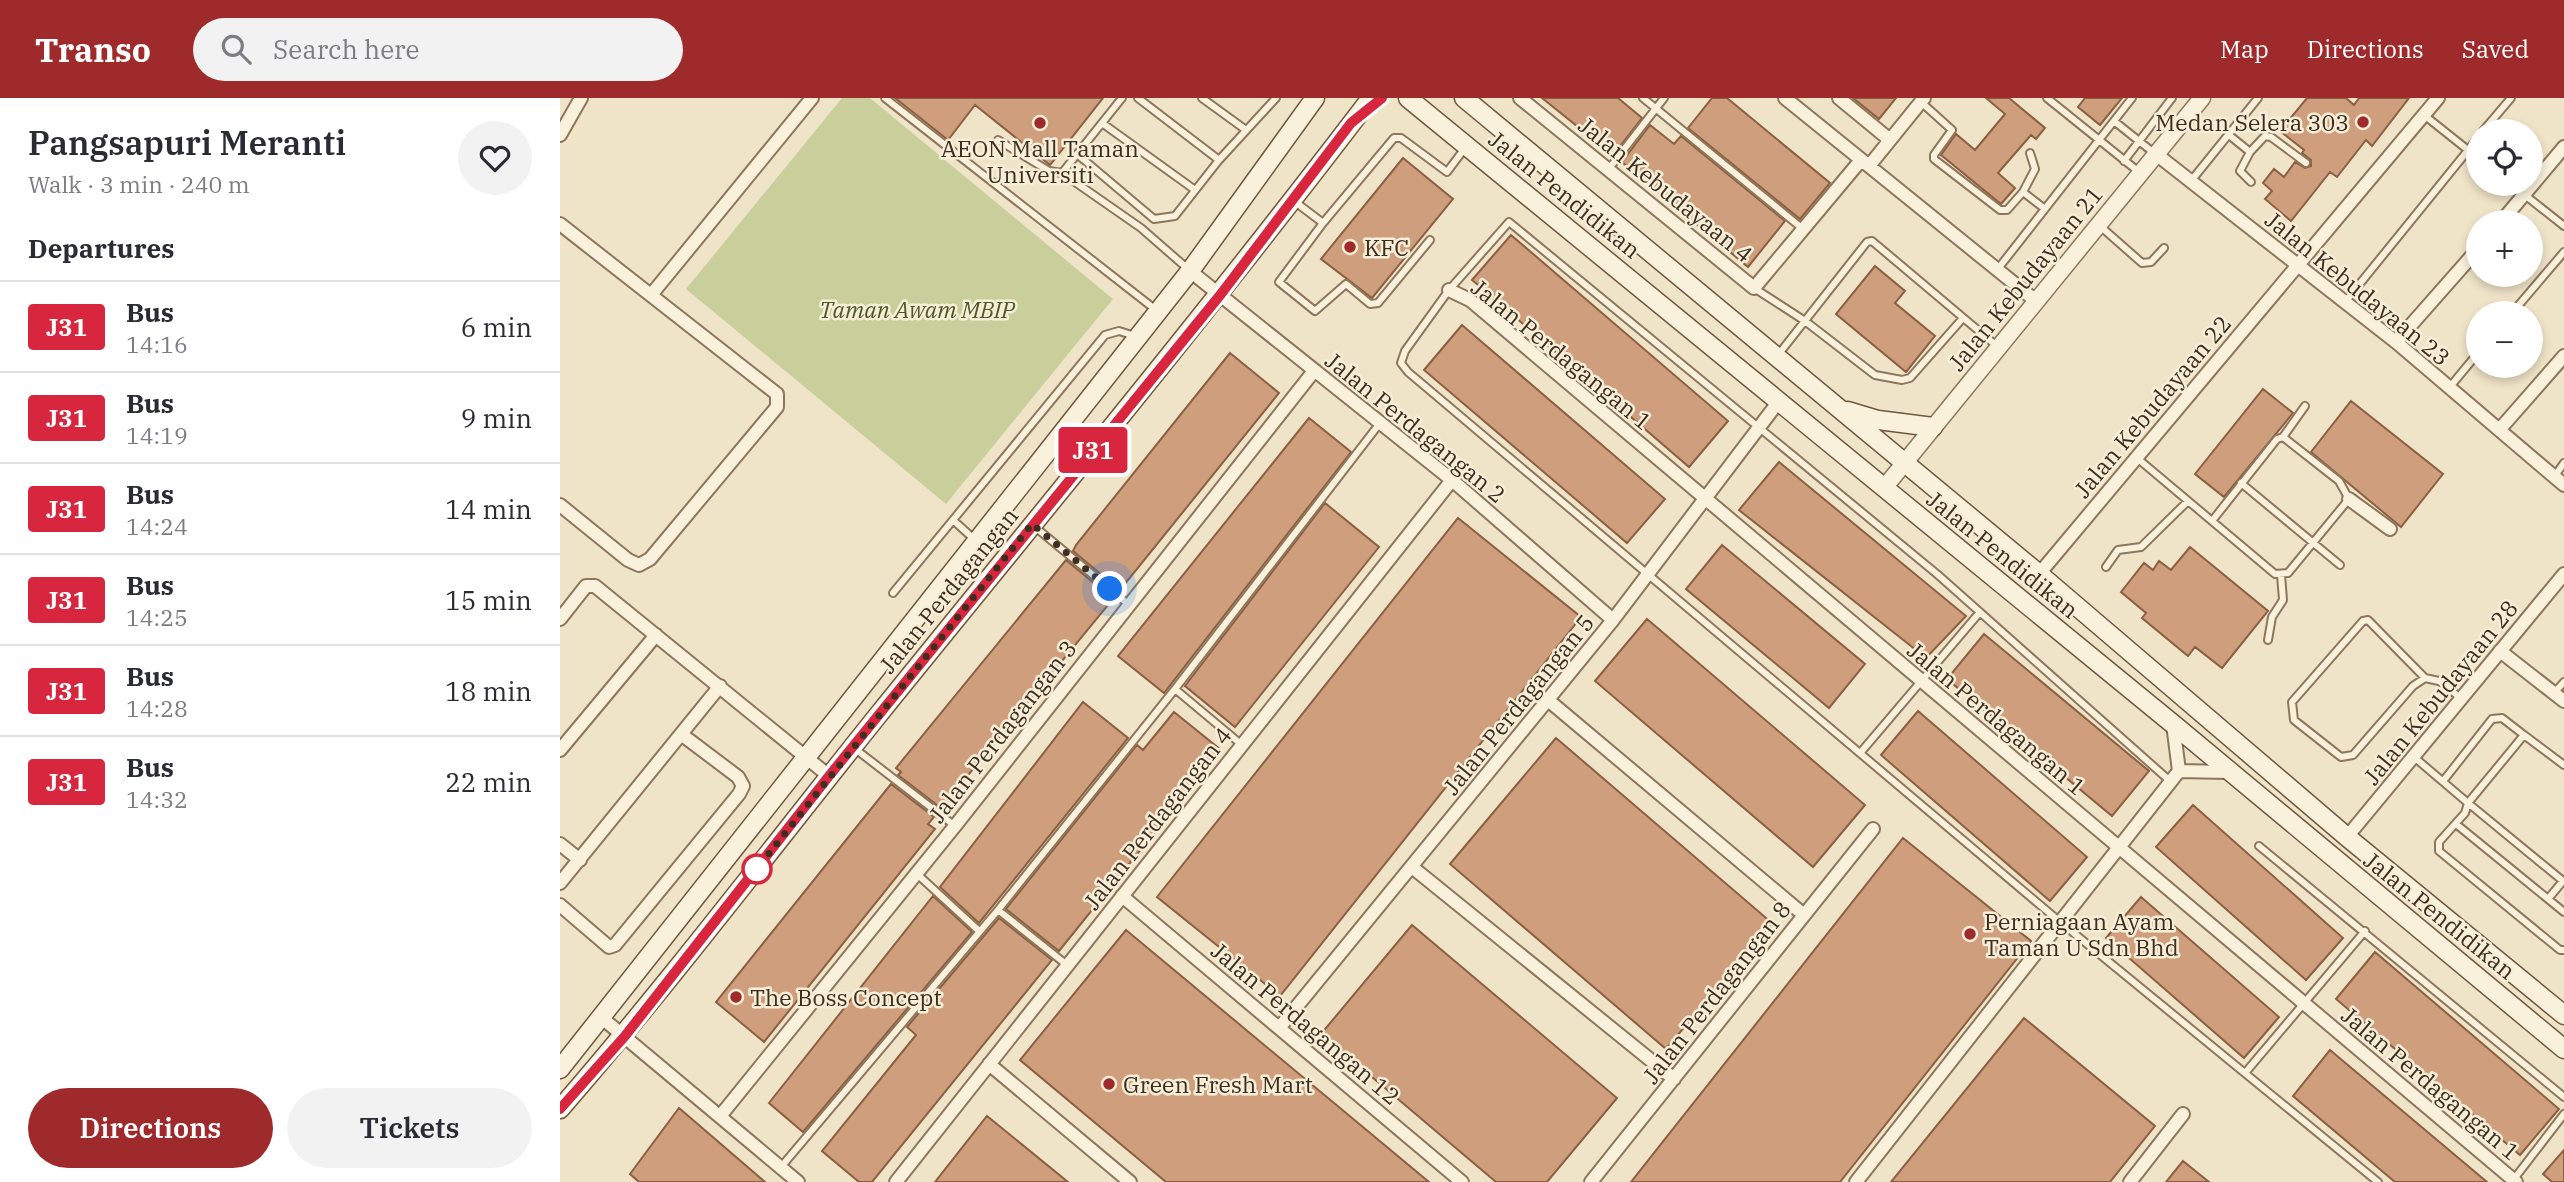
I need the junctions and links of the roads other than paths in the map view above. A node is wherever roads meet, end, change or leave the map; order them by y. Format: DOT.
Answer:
graph roads {
  1 [pos="581,98"];
  2 [pos="812,98"];
  3 [pos="885,98"];
  4 [pos="1122,98"];
  5 [pos="1138,98"];
  6 [pos="1202,98"];
  7 [pos="1276,98"];
  8 [pos="1315,98"];
  9 [pos="1371,98"];
  10 [pos="1382,98"];
  11 [pos="1391,98"];
  12 [pos="1408,98"];
  13 [pos="1464,98"];
  14 [pos="1482,98"];
  15 [pos="1520,98"];
  16 [pos="1643,98"];
  17 [pos="1664,98"];
  18 [pos="1784,98"];
  19 [pos="1839,98"];
  20 [pos="2047,98"];
  21 [pos="2132,98"];
  22 [pos="2172,98"];
  23 [pos="2202,98"];
  24 [pos="2258,98"];
  25 [pos="2438,98"];
  26 [pos="2511,98"];
  27 [pos="1922,100"];
  28 [pos="1656,108"];
  29 [pos="2424,115"];
  30 [pos="2493,119"];
  31 [pos="1437,121"];
  32 [pos="2114,121"];
  33 [pos="1102,123"];
  34 [pos="1351,123"];
  35 [pos="1246,130"];
  36 [pos="560,135"];
  37 [pos="2229,135"];
  38 [pos="998,140"];
  39 [pos="1890,140"];
  40 [pos="2099,140"];
  41 [pos="2139,141"];
  42 [pos="1467,145"];
  43 [pos="2564,147"];
  44 [pos="2466,148"];
  45 [pos="2250,152"];
  46 [pos="2466,152"];
  47 [pos="2030,153"];
  48 [pos="1077,154"];
  49 [pos="2156,154"];
  50 [pos="1219,160"];
  51 [pos="2124,160"];
  52 [pos="1865,163"];
  53 [pos="2306,163"];
  54 [pos="1608,170"];
  55 [pos="1062,173"];
  56 [pos="2140,173"];
  57 [pos="2543,173"];
  58 [pos="2190,182"];
  59 [pos="2251,182"];
  60 [pos="1569,185"];
  61 [pos="1195,190"];
  62 [pos="2023,192"];
  63 [pos="2524,196"];
  64 [pos="2526,196"];
  65 [pos="1293,200"];
  66 [pos="2045,209"];
  67 [pos="2512,210"];
  68 [pos="1323,223"];
  69 [pos="560,224"];
  70 [pos="2098,225"];
  71 [pos="2564,226"];
  72 [pos="1803,229"];
  73 [pos="1430,240"];
  74 [pos="2164,248"];
  75 [pos="2564,252"];
  76 [pos="2466,263"];
  77 [pos="2297,265"];
  78 [pos="1997,270"];
  79 [pos="1189,271"];
  80 [pos="1754,288"];
  81 [pos="1449,290"];
  82 [pos="1221,294"];
  83 [pos="650,295"];
  84 [pos="2036,301"];
  85 [pos="2522,301"];
  86 [pos="2345,302"];
  87 [pos="1158,312"];
  88 [pos="1963,318"];
  89 [pos="1805,321"];
  90 [pos="1138,336"];
  91 [pos="2396,342"];
  92 [pos="1998,347"];
  93 [pos="2564,356"];
  94 [pos="1777,357"];
  95 [pos="2466,367"];
  96 [pos="1314,371"];
  97 [pos="2449,388"];
  98 [pos="1779,401"];
  99 [pos="2305,406"];
  100 [pos="1841,410"];
  101 [pos="1380,423"];
  102 [pos="1933,427"];
  103 [pos="1760,428"];
  104 [pos="2500,429"];
  105 [pos="2283,437"];
  106 [pos="2136,458"];
  107 [pos="2564,463"];
  108 [pos="1903,464"];
  109 [pos="1452,480"];
  110 [pos="2559,481"];
  111 [pos="2241,483"];
  112 [pos="1884,488"];
  113 [pos="1705,499"];
  114 [pos="2349,499"];
  115 [pos="2188,500"];
  116 [pos="560,505"];
  117 [pos="953,520"];
  118 [pos="2212,520"];
  119 [pos="1032,524"];
  120 [pos="2390,529"];
  121 [pos="977,542"];
  122 [pos="2313,543"];
  123 [pos="2340,565"];
  124 [pos="2106,567"];
  125 [pos="1647,572"];
  126 [pos="2039,574"];
  127 [pos="2564,574"];
  128 [pos="2281,575"];
  129 [pos="893,593"];
  130 [pos="1128,604"];
  131 [pos="1980,612"];
  132 [pos="560,619"];
  133 [pos="1613,620"];
  134 [pos="656,635"];
  135 [pos="2268,640"];
  136 [pos="2500,652"];
  137 [pos="2425,678"];
  138 [pos="1922,681"];
  139 [pos="2564,681"];
  140 [pos="720,686"];
  141 [pos="1175,689"];
  142 [pos="2559,697"];
  143 [pos="2462,699"];
  144 [pos="1548,700"];
  145 [pos="2173,723"];
  146 [pos="681,734"];
  147 [pos="2524,735"];
  148 [pos="1242,745"];
  149 [pos="853,746"];
  150 [pos="560,750"];
  151 [pos="1861,752"];
  152 [pos="2414,757"];
  153 [pos="808,758"];
  154 [pos="2564,765"];
  155 [pos="2228,772"];
  156 [pos="829,776"];
  157 [pos="2174,776"];
  158 [pos="2444,780"];
  159 [pos="2468,803"];
  160 [pos="2456,824"];
  161 [pos="955,826"];
  162 [pos="1873,829"];
  163 [pos="2347,837"];
  164 [pos="560,844"];
  165 [pos="2259,846"];
  166 [pos="2119,848"];
  167 [pos="580,860"];
  168 [pos="1412,867"];
  169 [pos="916,873"];
  170 [pos="560,883"];
  171 [pos="1122,896"];
  172 [pos="2548,899"];
  173 [pos="560,905"];
  174 [pos="998,910"];
  175 [pos="2564,912"];
  176 [pos="1804,915"];
  177 [pos="2059,920"];
  178 [pos="979,931"];
  179 [pos="2365,931"];
  180 [pos="2564,950"];
  181 [pos="1067,965"];
  182 [pos="2304,1003"];
  183 [pos="2563,1014"];
  184 [pos="602,1018"];
  185 [pos="1280,1027"];
  186 [pos="625,1036"];
  187 [pos="2564,1049"];
  188 [pos="989,1064"];
  189 [pos="560,1069"];
  190 [pos="2245,1073"];
  191 [pos="1674,1079"];
  192 [pos="2564,1097"];
  193 [pos="560,1109"];
  194 [pos="2183,1114"];
  195 [pos="2564,1114"];
  196 [pos="721,1115"];
  197 [pos="781,1167"];
  198 [pos="2513,1181"];
  199 [pos="797,1182"];
  200 [pos="895,1182"];
  201 [pos="1130,1182"];
  202 [pos="1462,1182"];
  203 [pos="1591,1182"];
  204 [pos="1856,1182"];
  205 [pos="2130,1182"];
  206 [pos="2378,1182"];
  1 -- 36 [label="street"];
  2 -- 83 [label="street"];
  3 -- 87 [label="lane"];
  4 -- 33 [label="lane"];
  5 -- 50 [label="lane"];
  6 -- 35 [label="lane"];
  7 -- 35 [label="lane"];
  8 -- 79 [label="main road, Jalan Perdagangan"];
  9 -- 34 [label="main road, Jalan Perdagangan"];
  10 -- 34 [label="main road"];
  11 -- 31 [label="main road"];
  12 -- 31 [label="main road, Jalan Pendidikan"];
  13 -- 60 [label="main road, Jalan Pendidikan"];
  14 -- 60 [label="main road, Jalan Pendidikan"];
  15 -- 54 [label="street, Jalan Kebudayaan 4"];
  16 -- 28 [label="lane"];
  17 -- 28 [label="lane"];
  18 -- 52 [label="street"];
  19 -- 39 [label="street"];
  20 -- 40 [label="lane"];
  21 -- 32 [label="lane"];
  22 -- 41 [label="lane"];
  23 -- 49 [label="street, Jalan Kebudayaan 21"];
  24 -- 37 [label="lane"];
  25 -- 29 [label="street, Jalan Kebudayaan 22"];
  26 -- 30 [label="lane"];
  27 -- 39 [label="street, Jalan Kebudayaan 4"];
  27 -- 62 [label="lane"];
  28 -- 54 [label="lane"];
  28 -- 72 [label="lane"];
  29 -- 44 [label="lane"];
  29 -- 77 [label="street, Jalan Kebudayaan 22"];
  31 -- 42 [label="main road, Jalan Pendidikan"];
  32 -- 40 [label="lane"];
  32 -- 41 [label="lane"];
  33 -- 48 [label="lane"];
  33 -- 61 [label="lane"];
  34 -- 65 [label="main road, Jalan Perdagangan"];
  35 -- 50 [label="lane"];
  37 -- 45 [label="lane"];
  37 -- 58 [label="lane"];
  38 -- 55 [label="lane"];
  39 -- 52 [label="street, Jalan Kebudayaan 4"];
  40 -- 51 [label="lane"];
  40 -- 66 [label="lane"];
  41 -- 49 [label="lane"];
  41 -- 51 [label="lane"];
  42 -- 68 [label="lane"];
  42 -- 98 [label="main road, Jalan Pendidikan"];
  43 -- 57 [label="street"];
  45 -- 53 [label="lane"];
  45 -- 59 [label="lane"];
  46 -- 86 [label="lane"];
  47 -- 62 [label="lane"];
  48 -- 55 [label="lane"];
  48 -- 61 [label="lane"];
  49 -- 56 [label="street, Jalan Kebudayaan 21"];
  49 -- 58 [label="street, Jalan Kebudayaan 23"];
  50 -- 61 [label="lane"];
  51 -- 56 [label="lane"];
  52 -- 72 [label="street, Jalan Kebudayaan 4"];
  52 -- 78 [label="street"];
  54 -- 80 [label="street, Jalan Kebudayaan 4"];
  55 -- 79 [label="lane"];
  56 -- 70 [label="street, Jalan Kebudayaan 21"];
  58 -- 77 [label="street, Jalan Kebudayaan 23"];
  60 -- 94 [label="main road, Jalan Pendidikan"];
  62 -- 66 [label="lane"];
  63 -- 67 [label="street"];
  64 -- 71 [label="lane"];
  65 -- 68 [label="lane"];
  65 -- 82 [label="main road, Jalan Perdagangan"];
  66 -- 78 [label="lane"];
  68 -- 73 [label="lane"];
  69 -- 83 [label="street"];
  70 -- 74 [label="lane"];
  70 -- 84 [label="street, Jalan Kebudayaan 21"];
  72 -- 80 [label="street, Jalan Kebudayaan 4"];
  75 -- 85 [label="lane"];
  76 -- 91 [label="street"];
  77 -- 86 [label="street, Jalan Kebudayaan 23"];
  77 -- 106 [label="street, Jalan Kebudayaan 22"];
  78 -- 84 [label="street"];
  79 -- 82 [label="street, Jalan Perdagangan 2"];
  79 -- 87 [label="main road, Jalan Perdagangan"];
  80 -- 89 [label="lane"];
  81 -- 103 [label="lane"];
  81 -- 113 [label="street, Jalan Perdagangan 1"];
  81 -- 125 [label="lane"];
  82 -- 96 [label="street, Jalan Perdagangan 2"];
  82 -- 119 [label="main road, Jalan Perdagangan"];
  83 -- 116 [label="street"];
  84 -- 92 [label="street, Jalan Kebudayaan 21"];
  86 -- 91 [label="street, Jalan Kebudayaan 23"];
  87 -- 90 [label="main road, Jalan Perdagangan"];
  88 -- 89 [label="lane"];
  88 -- 89 [label="lane"];
  88 -- 92 [label="lane"];
  89 -- 94 [label="lane"];
  90 -- 117 [label="lane"];
  90 -- 121 [label="main road, Jalan Perdagangan"];
  91 -- 97 [label="street, Jalan Kebudayaan 23"];
  92 -- 102 [label="street, Jalan Kebudayaan 21"];
  93 -- 104 [label="street"];
  94 -- 100 [label="main road, Jalan Pendidikan"];
  95 -- 97 [label="lane"];
  96 -- 101 [label="street, Jalan Perdagangan 2"];
  96 -- 130 [label="street, Jalan Perdagangan 3"];
  97 -- 104 [label="street, Jalan Kebudayaan 23"];
  98 -- 103 [label="street, Jalan Perdagangan 5"];
  98 -- 112 [label="main road, Jalan Pendidikan"];
  99 -- 105 [label="lane"];
  100 -- 102 [label="main road"];
  100 -- 108 [label="main road, Jalan Pendidikan"];
  101 -- 109 [label="street, Jalan Perdagangan 2"];
  101 -- 141 [label="lane"];
  102 -- 108 [label="street, Jalan Kebudayaan 21"];
  103 -- 113 [label="street, Jalan Perdagangan 5"];
  103 -- 131 [label="lane"];
  104 -- 110 [label="street, Jalan Kebudayaan 23"];
  105 -- 111 [label="lane"];
  105 -- 114 [label="lane"];
  106 -- 115 [label="lane"];
  106 -- 126 [label="street, Jalan Kebudayaan 22"];
  107 -- 110 [label="lane"];
  108 -- 112 [label="street, Jalan Kebudayaan 21"];
  108 -- 126 [label="main road, Jalan Pendidikan"];
  109 -- 133 [label="street, Jalan Perdagangan 2"];
  109 -- 148 [label="street, Jalan Perdagangan 4"];
  111 -- 118 [label="lane"];
  111 -- 122 [label="lane"];
  112 -- 145 [label="main road, Jalan Pendidikan"];
  113 -- 125 [label="street, Jalan Perdagangan 5"];
  113 -- 138 [label="street, Jalan Perdagangan 1"];
  114 -- 120 [label="street"];
  114 -- 122 [label="lane"];
  115 -- 118 [label="lane"];
  115 -- 124 [label="lane"];
  117 -- 121 [label="lane"];
  117 -- 129 [label="lane"];
  118 -- 128 [label="lane"];
  119 -- 130 [label="lane"];
  119 -- 149 [label="main road, Jalan Perdagangan"];
  121 -- 153 [label="main road, Jalan Perdagangan"];
  122 -- 123 [label="lane"];
  122 -- 128 [label="lane"];
  125 -- 133 [label="street, Jalan Perdagangan 5"];
  125 -- 151 [label="lane"];
  126 -- 163 [label="main road, Jalan Pendidikan"];
  127 -- 136 [label="street, Jalan Kebudayaan 28"];
  128 -- 135 [label="lane"];
  130 -- 161 [label="street, Jalan Perdagangan 3"];
  131 -- 138 [label="lane"];
  131 -- 157 [label="lane"];
  132 -- 134 [label="street"];
  133 -- 144 [label="street, Jalan Perdagangan 5"];
  134 -- 140 [label="street"];
  134 -- 150 [label="street"];
  136 -- 142 [label="street"];
  136 -- 143 [label="street, Jalan Kebudayaan 28"];
  137 -- 137 [label="lane"];
  137 -- 143 [label="lane"];
  138 -- 151 [label="lane"];
  138 -- 166 [label="street, Jalan Perdagangan 1"];
  139 -- 142 [label="lane"];
  140 -- 146 [label="street"];
  140 -- 153 [label="street"];
  141 -- 148 [label="lane"];
  141 -- 174 [label="lane"];
  143 -- 152 [label="street, Jalan Kebudayaan 28"];
  144 -- 168 [label="street, Jalan Perdagangan 5"];
  144 -- 176 [label="street"];
  145 -- 155 [label="main road, Jalan Pendidikan"];
  145 -- 157 [label="street"];
  146 -- 167 [label="street"];
  146 -- 173 [label="street"];
  147 -- 154 [label="lane"];
  147 -- 158 [label="lane"];
  147 -- 159 [label="lane"];
  148 -- 171 [label="street, Jalan Perdagangan 4"];
  149 -- 156 [label="main road, Jalan Perdagangan"];
  149 -- 161 [label="lane"];
  151 -- 177 [label="lane"];
  152 -- 158 [label="lane"];
  152 -- 163 [label="street, Jalan Kebudayaan 28"];
  153 -- 156 [label="street"];
  153 -- 184 [label="main road, Jalan Perdagangan"];
  155 -- 157 [label="street"];
  155 -- 187 [label="main road, Jalan Pendidikan"];
  156 -- 186 [label="main road, Jalan Perdagangan"];
  157 -- 166 [label="street"];
  158 -- 159 [label="lane"];
  159 -- 160 [label="lane"];
  159 -- 172 [label="lane"];
  160 -- 172 [label="lane"];
  160 -- 180 [label="lane"];
  161 -- 169 [label="street, Jalan Perdagangan 3"];
  162 -- 176 [label="street, Jalan Perdagangan 8"];
  163 -- 183 [label="main road, Jalan Pendidikan"];
  164 -- 167 [label="street"];
  165 -- 179 [label="lane"];
  166 -- 177 [label="street"];
  166 -- 182 [label="street, Jalan Perdagangan 1"];
  167 -- 170 [label="street"];
  168 -- 185 [label="street, Jalan Perdagangan 5"];
  168 -- 191 [label="street"];
  169 -- 178 [label="lane"];
  169 -- 196 [label="street, Jalan Perdagangan 3"];
  171 -- 181 [label="street, Jalan Perdagangan 4"];
  171 -- 185 [label="street, Jalan Perdagangan 12"];
  172 -- 175 [label="lane"];
  174 -- 178 [label="lane"];
  174 -- 181 [label="lane"];
  176 -- 191 [label="street, Jalan Perdagangan 8"];
  177 -- 190 [label="lane"];
  177 -- 204 [label="street"];
  178 -- 197 [label="lane"];
  179 -- 182 [label="lane"];
  179 -- 192 [label="lane"];
  181 -- 188 [label="street, Jalan Perdagangan 4"];
  182 -- 190 [label="lane"];
  182 -- 198 [label="street, Jalan Perdagangan 1"];
  184 -- 186 [label="street"];
  184 -- 189 [label="main road, Jalan Perdagangan"];
  185 -- 202 [label="street, Jalan Perdagangan 12"];
  186 -- 193 [label="main road, Jalan Perdagangan"];
  186 -- 196 [label="street"];
  188 -- 200 [label="street, Jalan Perdagangan 4"];
  188 -- 201 [label="street"];
  190 -- 206 [label="lane"];
  191 -- 203 [label="street, Jalan Perdagangan 8"];
  194 -- 205 [label="street"];
  195 -- 198 [label="lane"];
  196 -- 197 [label="street"];
  197 -- 199 [label="street"];
}
